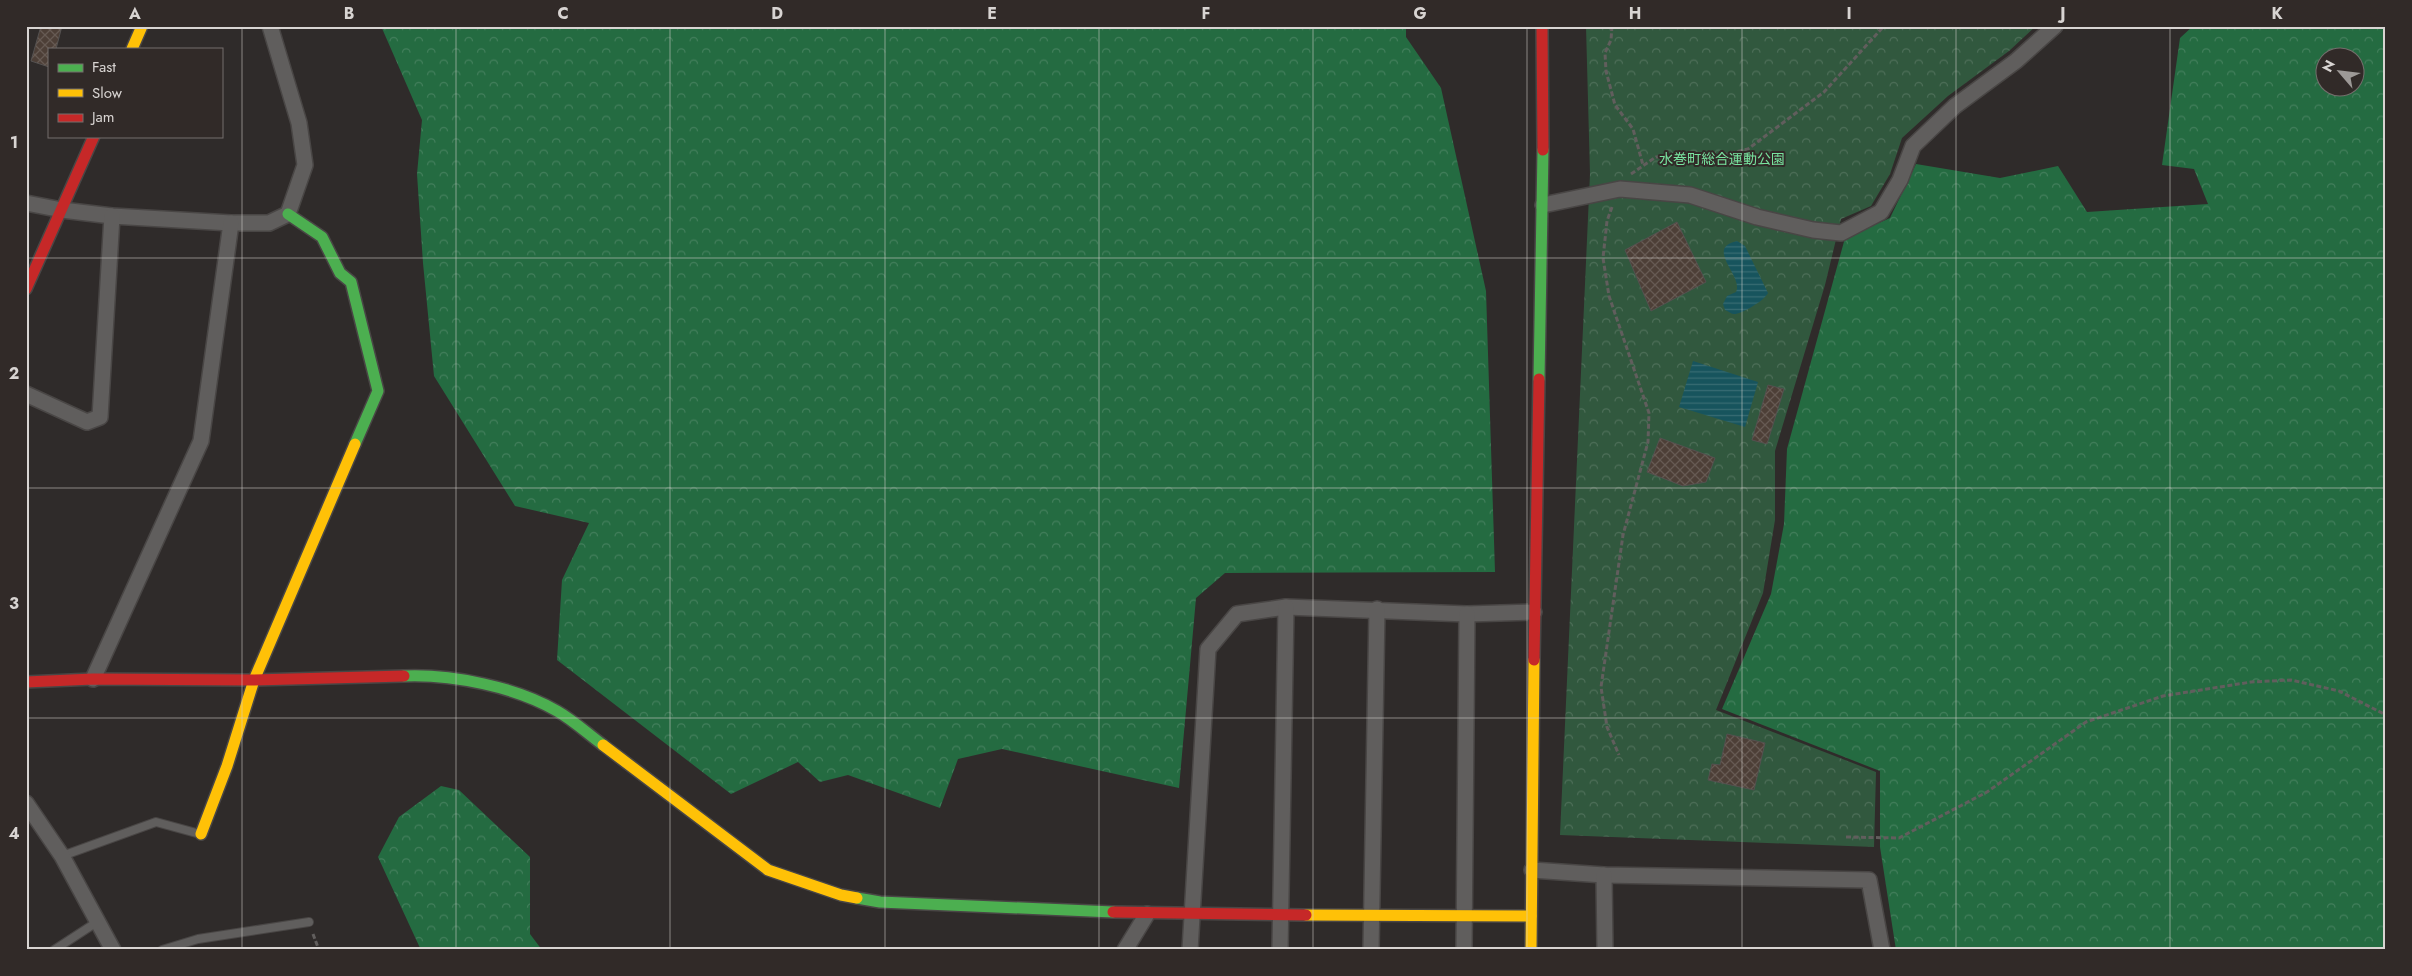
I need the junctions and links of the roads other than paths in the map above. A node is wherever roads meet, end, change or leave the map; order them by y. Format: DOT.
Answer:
graph roads {
  1 [pos="142,26"];
  2 [pos="270,26"];
  3 [pos="1540,26"];
  4 [pos="2055,26"];
  5 [pos="132,48"];
  6 [pos="93,138"];
  7 [pos="26,202"];
  8 [pos="1543,205"];
  9 [pos="62,210"];
  10 [pos="288,214"];
  11 [pos="112,216"];
  12 [pos="231,222"];
  13 [pos="31,265"];
  14 [pos="26,289"];
  15 [pos="26,394"];
  16 [pos="1286,607"];
  17 [pos="1378,609"];
  18 [pos="1534,612"];
  19 [pos="1468,614"];
  20 [pos="93,679"];
  21 [pos="254,680"];
  22 [pos="26,682"];
  23 [pos="26,803"];
  24 [pos="201,834"];
  25 [pos="62,856"];
  26 [pos="1532,870"];
  27 [pos="1604,875"];
  28 [pos="1191,912"];
  29 [pos="1147,914"];
  30 [pos="1372,914"];
  31 [pos="1281,915"];
  32 [pos="1464,916"];
  33 [pos="1531,916"];
  34 [pos="97,922"];
  35 [pos="309,922"];
  36 [pos="54,950"];
  37 [pos="113,950"];
  38 [pos="162,950"];
  39 [pos="1125,950"];
  40 [pos="1190,950"];
  41 [pos="1280,950"];
  42 [pos="1371,950"];
  43 [pos="1464,950"];
  44 [pos="1530,950"];
  45 [pos="1605,950"];
  46 [pos="1882,950"];
  1 -- 5 [label="street"];
  2 -- 10 [label="street"];
  3 -- 8 [label="street"];
  4 -- 8 [label="street"];
  6 -- 9 [label="street"];
  7 -- 9 [label="street"];
  8 -- 18 [label="street"];
  9 -- 11 [label="street"];
  9 -- 13 [label="street"];
  10 -- 12 [label="street"];
  10 -- 21 [label="street"];
  11 -- 12 [label="street"];
  11 -- 15 [label="street"];
  12 -- 20 [label="street"];
  13 -- 14 [label="street"];
  16 -- 17 [label="street"];
  16 -- 28 [label="street"];
  16 -- 31 [label="street"];
  17 -- 19 [label="street"];
  17 -- 30 [label="street"];
  18 -- 19 [label="street"];
  18 -- 26 [label="street"];
  19 -- 32 [label="street"];
  20 -- 21 [label="street"];
  20 -- 22 [label="street"];
  21 -- 24 [label="street"];
  21 -- 29 [label="street"];
  23 -- 25 [label="street"];
  24 -- 25 [label="lane"];
  25 -- 34 [label="street"];
  26 -- 27 [label="street"];
  26 -- 33 [label="street"];
  27 -- 45 [label="street"];
  27 -- 46 [label="street"];
  28 -- 29 [label="street"];
  28 -- 31 [label="street"];
  28 -- 40 [label="street"];
  29 -- 39 [label="street"];
  30 -- 31 [label="street"];
  30 -- 32 [label="street"];
  30 -- 42 [label="street"];
  31 -- 41 [label="street"];
  32 -- 33 [label="street"];
  32 -- 43 [label="street"];
  33 -- 44 [label="street"];
  34 -- 36 [label="lane"];
  34 -- 37 [label="street"];
  35 -- 38 [label="lane"];
}
